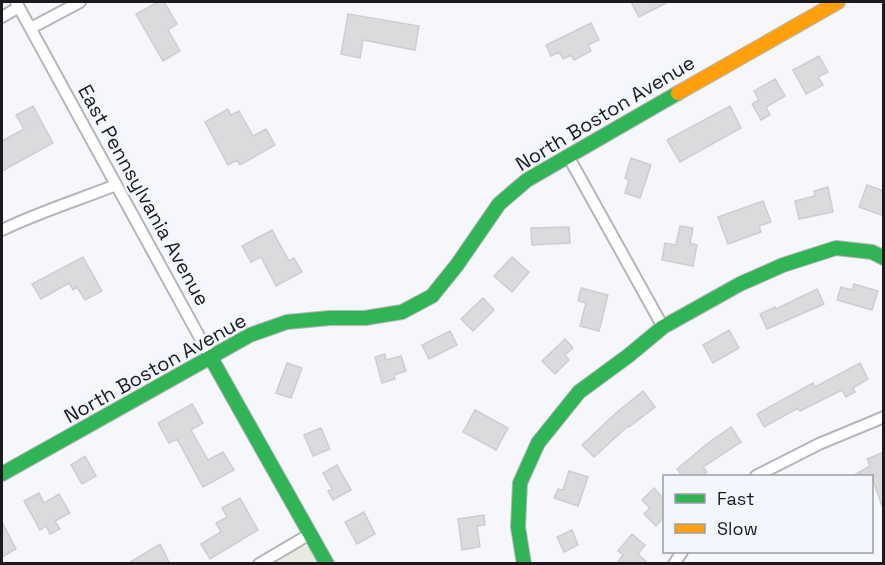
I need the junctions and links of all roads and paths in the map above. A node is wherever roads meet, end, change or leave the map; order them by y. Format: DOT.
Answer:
graph roads {
  1 [pos="80,2"];
  2 [pos="838,2"];
  3 [pos="17,4"];
  4 [pos="2,17"];
  5 [pos="31,28"];
  6 [pos="568,156"];
  7 [pos="116,184"];
  8 [pos="2,230"];
  9 [pos="884,258"];
  10 [pos="663,327"];
  11 [pos="211,358"];
  12 [pos="884,417"];
  13 [pos="2,474"];
  14 [pos="760,475"];
  15 [pos="310,534"];
  16 [pos="259,564"];
  17 [pos="327,564"];
  18 [pos="525,564"];
  1 -- 5 [label="street"];
  2 -- 6 [label="street, North Boston Avenue"];
  3 -- 4 [label="street"];
  3 -- 5 [label="street, East Pennsylvania Avenue"];
  5 -- 7 [label="street, East Pennsylvania Avenue"];
  6 -- 10 [label="street"];
  6 -- 11 [label="street, North Boston Avenue"];
  7 -- 8 [label="street"];
  7 -- 11 [label="street, East Pennsylvania Avenue"];
  9 -- 10 [label="street"];
  10 -- 18 [label="street"];
  11 -- 13 [label="street, North Boston Avenue"];
  11 -- 15 [label="street, East Pennsylvania Avenue"];
  12 -- 14 [label="street"];
  15 -- 16 [label="street"];
  15 -- 17 [label="street, East Pennsylvania Avenue"];
}
